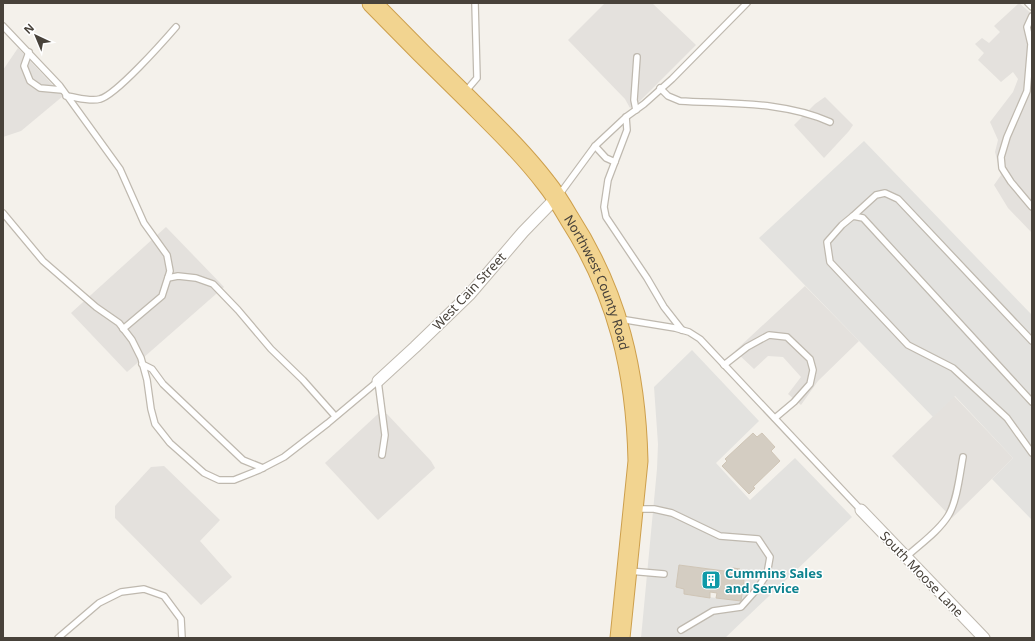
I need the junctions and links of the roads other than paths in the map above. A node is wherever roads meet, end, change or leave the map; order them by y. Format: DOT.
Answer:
graph roads {
  1 [pos="372,3"];
  2 [pos="475,3"];
  3 [pos="747,3"];
  4 [pos="1028,3"];
  5 [pos="1032,7"];
  6 [pos="1032,16"];
  7 [pos="3,26"];
  8 [pos="176,27"];
  9 [pos="28,52"];
  10 [pos="637,57"];
  11 [pos="660,88"];
  12 [pos="62,90"];
  13 [pos="463,94"];
  14 [pos="66,96"];
  15 [pos="636,110"];
  16 [pos="626,117"];
  17 [pos="830,122"];
  18 [pos="595,146"];
  19 [pos="615,162"];
  20 [pos="557,198"];
  21 [pos="1032,207"];
  22 [pos="3,213"];
  23 [pos="853,216"];
  24 [pos="168,278"];
  25 [pos="617,319"];
  26 [pos="124,329"];
  27 [pos="682,330"];
  28 [pos="1032,341"];
  29 [pos="142,364"];
  30 [pos="724,365"];
  31 [pos="378,381"];
  32 [pos="1032,402"];
  33 [pos="335,416"];
  34 [pos="775,418"];
  35 [pos="1032,453"];
  36 [pos="382,455"];
  37 [pos="963,456"];
  38 [pos="263,468"];
  39 [pos="633,509"];
  40 [pos="861,510"];
  41 [pos="906,557"];
  42 [pos="627,571"];
  43 [pos="664,574"];
  44 [pos="680,630"];
  45 [pos="58,638"];
  46 [pos="182,638"];
  47 [pos="620,638"];
  48 [pos="984,638"];
  1 -- 13 [label="highway, Northwest County Road"];
  2 -- 13 [label="lane"];
  3 -- 11 [label="lane"];
  4 -- 5 [label="lane"];
  6 -- 21 [label="lane"];
  7 -- 9 [label="lane"];
  8 -- 14 [label="lane"];
  9 -- 12 [label="lane"];
  9 -- 12 [label="lane"];
  10 -- 15 [label="lane"];
  11 -- 15 [label="lane"];
  11 -- 17 [label="lane"];
  12 -- 14 [label="lane"];
  13 -- 20 [label="highway, Northwest County Road"];
  14 -- 24 [label="lane"];
  15 -- 16 [label="lane"];
  16 -- 18 [label="lane"];
  16 -- 19 [label="lane"];
  18 -- 19 [label="lane"];
  18 -- 20 [label="lane"];
  19 -- 27 [label="lane"];
  20 -- 25 [label="highway, Northwest County Road"];
  20 -- 31 [label="street, West Cain Street"];
  22 -- 26 [label="lane"];
  23 -- 28 [label="lane"];
  23 -- 32 [label="lane"];
  23 -- 35 [label="lane"];
  24 -- 26 [label="lane"];
  24 -- 33 [label="lane"];
  25 -- 27 [label="lane"];
  25 -- 39 [label="highway, Northwest County Road"];
  26 -- 29 [label="lane"];
  27 -- 30 [label="lane"];
  29 -- 38 [label="lane"];
  29 -- 38 [label="lane"];
  30 -- 34 [label="lane"];
  30 -- 34 [label="lane"];
  31 -- 33 [label="lane"];
  31 -- 36 [label="lane"];
  33 -- 38 [label="lane"];
  34 -- 40 [label="lane"];
  37 -- 41 [label="lane"];
  39 -- 42 [label="highway, Northwest County Road"];
  39 -- 44 [label="lane"];
  40 -- 41 [label="street, South Moose Lane"];
  41 -- 48 [label="street, South Moose Lane"];
  42 -- 43 [label="lane"];
  42 -- 47 [label="highway, Northwest County Road"];
  45 -- 46 [label="lane"];
}
